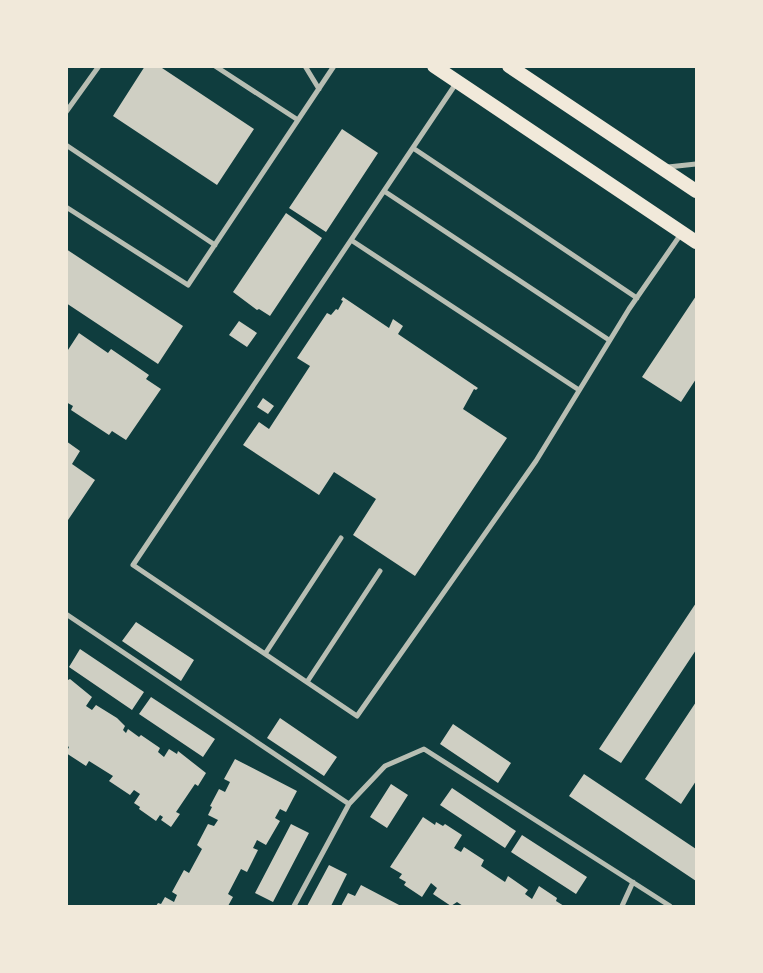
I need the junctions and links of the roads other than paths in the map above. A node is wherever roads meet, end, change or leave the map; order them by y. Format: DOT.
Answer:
graph roads {
  1 [pos="99,66"];
  2 [pos="215,66"];
  3 [pos="305,66"];
  4 [pos="334,66"];
  5 [pos="434,66"];
  6 [pos="509,66"];
  7 [pos="457,82"];
  8 [pos="319,89"];
  9 [pos="66,113"];
  10 [pos="298,120"];
  11 [pos="66,145"];
  12 [pos="412,148"];
  13 [pos="696,164"];
  14 [pos="661,168"];
  15 [pos="384,191"];
  16 [pos="696,191"];
  17 [pos="66,207"];
  18 [pos="689,233"];
  19 [pos="351,240"];
  20 [pos="696,242"];
  21 [pos="215,245"];
  22 [pos="636,298"];
  23 [pos="609,341"];
  24 [pos="579,390"];
  25 [pos="341,538"];
  26 [pos="380,571"];
  27 [pos="66,614"];
  28 [pos="265,654"];
  29 [pos="307,682"];
  30 [pos="349,804"];
  31 [pos="633,882"];
  32 [pos="294,906"];
  33 [pos="622,906"];
  34 [pos="670,906"];
  1 -- 9 [label="lane"];
  2 -- 10 [label="lane"];
  3 -- 8 [label="lane"];
  4 -- 8 [label="lane"];
  5 -- 7 [label="main road"];
  6 -- 14 [label="main road"];
  7 -- 12 [label="lane"];
  7 -- 18 [label="main road"];
  8 -- 10 [label="lane"];
  10 -- 21 [label="lane"];
  11 -- 21 [label="lane"];
  12 -- 15 [label="lane"];
  12 -- 22 [label="lane"];
  13 -- 14 [label="lane"];
  14 -- 16 [label="main road"];
  15 -- 19 [label="lane"];
  15 -- 23 [label="lane"];
  17 -- 21 [label="lane"];
  18 -- 20 [label="main road"];
  18 -- 22 [label="lane"];
  19 -- 24 [label="lane"];
  19 -- 28 [label="lane"];
  22 -- 23 [label="lane"];
  23 -- 24 [label="lane"];
  24 -- 29 [label="lane"];
  25 -- 28 [label="lane"];
  26 -- 29 [label="lane"];
  27 -- 30 [label="lane"];
  28 -- 29 [label="lane"];
  30 -- 31 [label="lane"];
  30 -- 32 [label="lane"];
  31 -- 33 [label="lane"];
  31 -- 34 [label="lane"];
}
